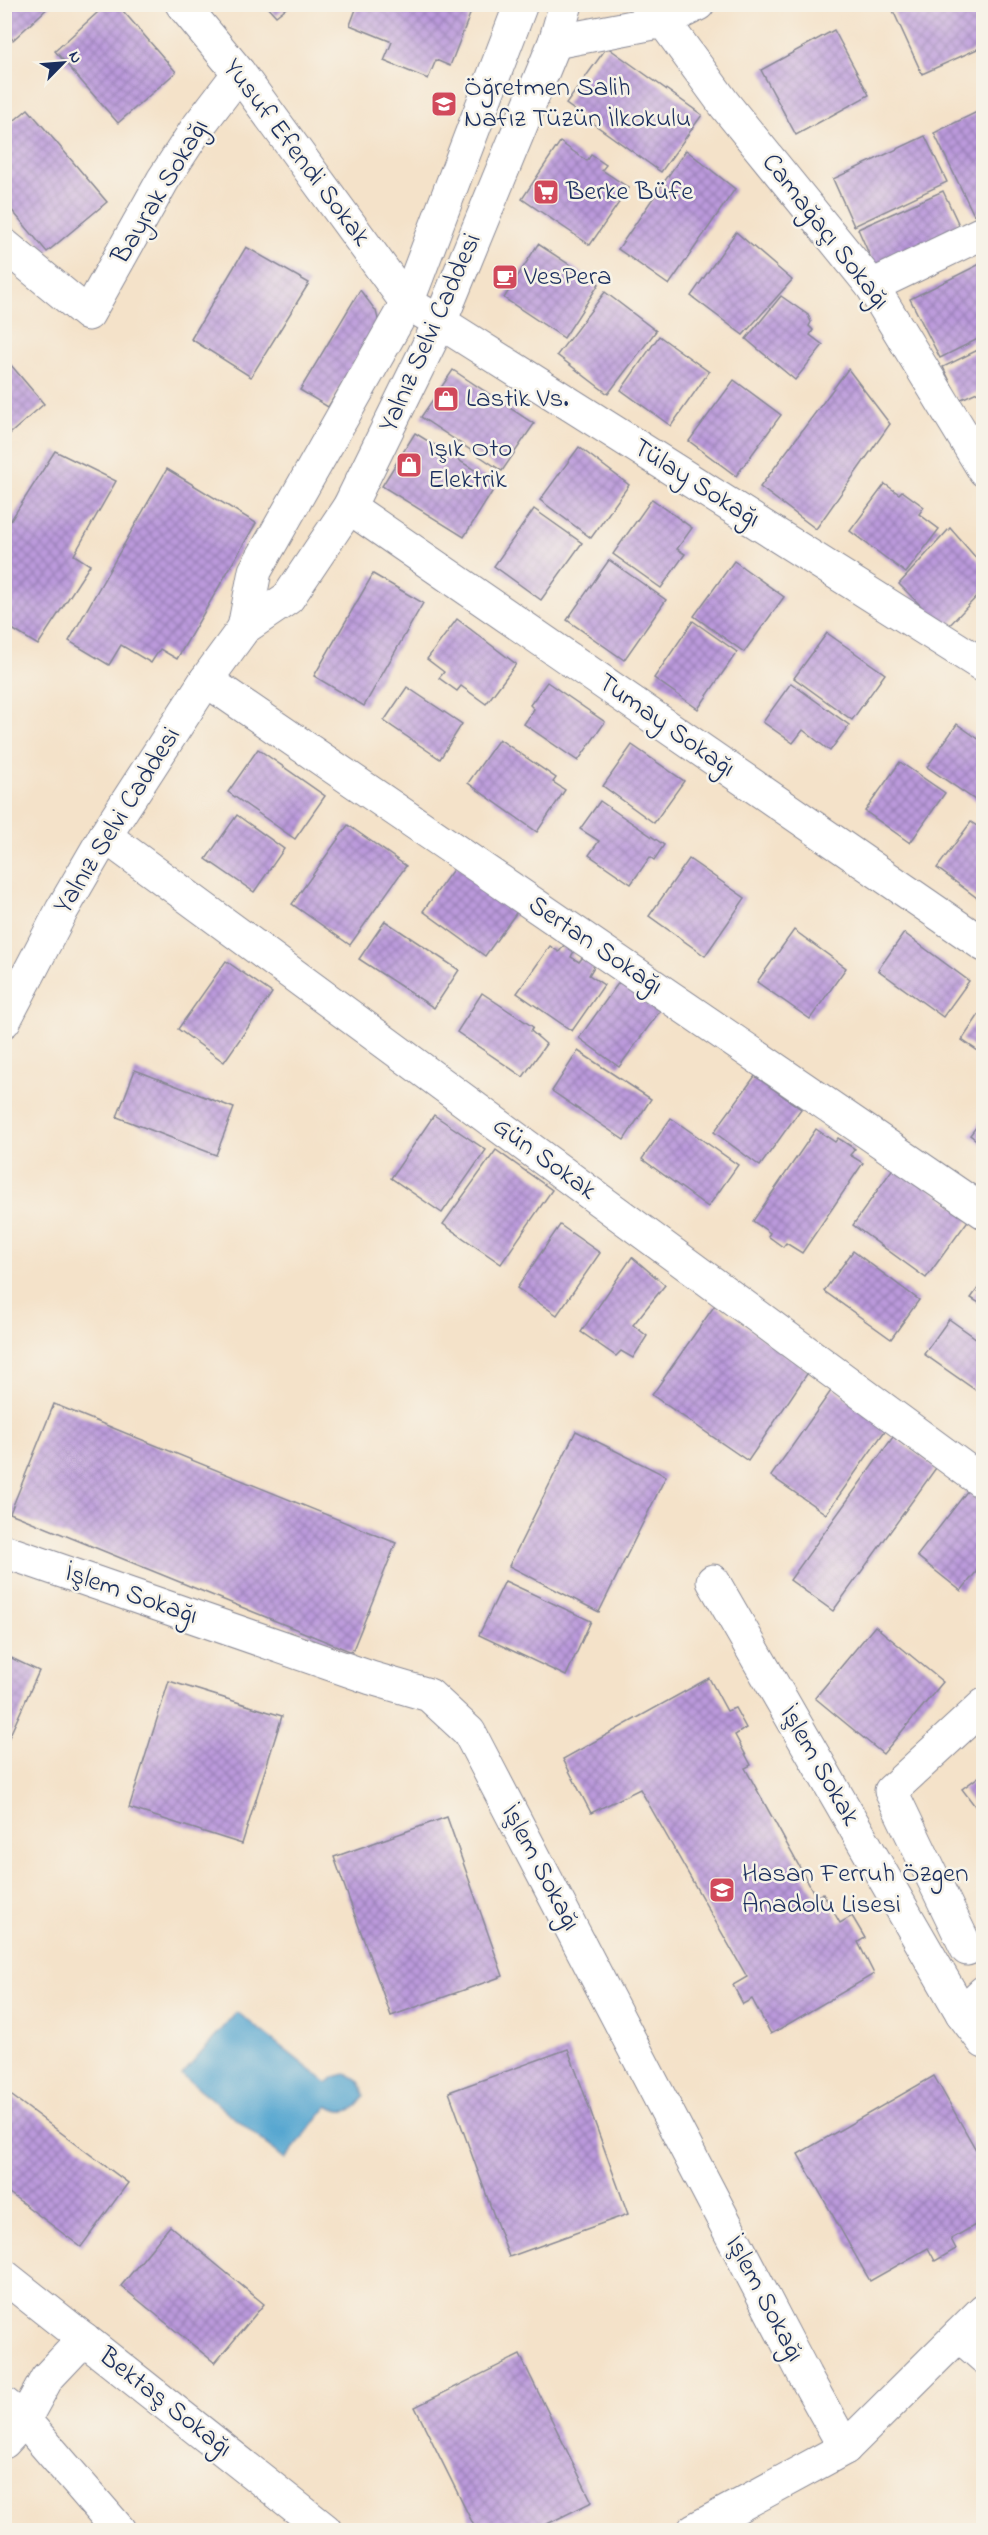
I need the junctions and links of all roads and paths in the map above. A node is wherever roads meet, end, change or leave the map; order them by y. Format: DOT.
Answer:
graph roads {
  1 [pos="182,4"];
  2 [pos="521,4"];
  3 [pos="566,4"];
  4 [pos="698,4"];
  5 [pos="657,13"];
  6 [pos="555,42"];
  7 [pos="239,73"];
  8 [pos="984,232"];
  9 [pos="4,245"];
  10 [pos="872,286"];
  11 [pos="407,303"];
  12 [pos="440,322"];
  13 [pos="984,470"];
  14 [pos="349,507"];
  15 [pos="244,628"];
  16 [pos="984,666"];
  17 [pos="206,680"];
  18 [pos="105,836"];
  19 [pos="984,945"];
  20 [pos="4,1021"];
  21 [pos="984,1212"];
  22 [pos="984,1483"];
  23 [pos="4,1551"];
  24 [pos="713,1581"];
  25 [pos="984,1705"];
  26 [pos="967,1949"];
  27 [pos="973,2003"];
  28 [pos="984,2042"];
  29 [pos="4,2276"];
  30 [pos="984,2310"];
  31 [pos="959,2335"];
  32 [pos="84,2339"];
  33 [pos="984,2357"];
  34 [pos="11,2422"];
  35 [pos="844,2448"];
  36 [pos="119,2530"];
  37 [pos="325,2530"];
  38 [pos="694,2530"];
  1 -- 7 [label="street, Yusuf Efendi Sokak"];
  2 -- 11 [label="street, Yalnız Selvi Caddesi"];
  3 -- 6 [label="street, Yalnız Selvi Caddesi"];
  4 -- 5 [label="street"];
  5 -- 6 [label="street"];
  5 -- 10 [label="street, Camağaçı Sokağı"];
  6 -- 12 [label="street, Yalnız Selvi Caddesi"];
  7 -- 9 [label="street, Bayrak Sokağı"];
  7 -- 11 [label="street, Yusuf Efendi Sokak"];
  8 -- 10 [label="street"];
  10 -- 13 [label="street, Camağaçı Sokağı"];
  11 -- 12 [label="street, Tülay Sokağı"];
  11 -- 15 [label="street, Yalnız Selvi Caddesi"];
  12 -- 14 [label="street, Yalnız Selvi Caddesi"];
  12 -- 16 [label="street, Tülay Sokağı"];
  14 -- 15 [label="street, Yalnız Selvi Caddesi"];
  14 -- 19 [label="street, Tumay Sokağı"];
  15 -- 17 [label="street, Yalnız Selvi Caddesi"];
  17 -- 18 [label="street, Yalnız Selvi Caddesi"];
  17 -- 21 [label="street, Sertan Sokağı"];
  18 -- 20 [label="street, Yalnız Selvi Caddesi"];
  18 -- 22 [label="street, Gün Sokak"];
  23 -- 35 [label="street, İşlem Sokağı"];
  24 -- 27 [label="street, İşlem Sokak"];
  25 -- 26 [label="street"];
  27 -- 28 [label="street, İşlem Sokak"];
  29 -- 32 [label="street, Bektaş Sokağı"];
  30 -- 31 [label="street"];
  31 -- 33 [label="street"];
  31 -- 35 [label="street"];
  32 -- 34 [label="street"];
  32 -- 37 [label="street, Bektaş Sokağı"];
  34 -- 36 [label="street"];
  35 -- 38 [label="street"];
}
